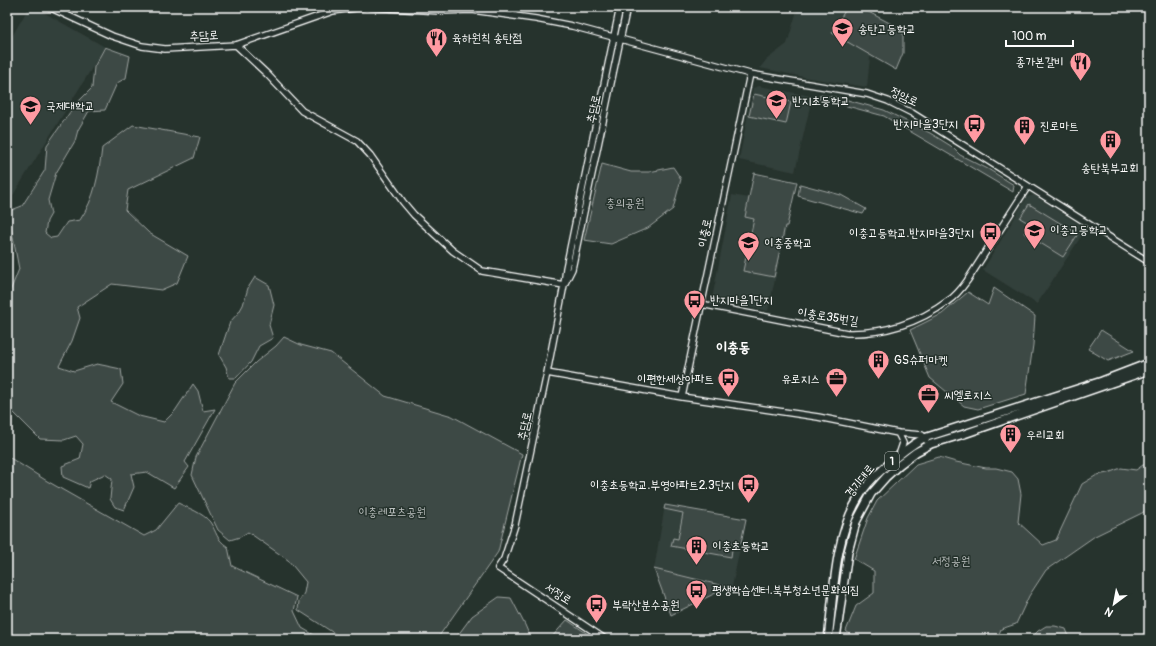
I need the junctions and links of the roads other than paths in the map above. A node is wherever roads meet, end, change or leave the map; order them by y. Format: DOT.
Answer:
graph roads {
  1 [pos="49,7"];
  2 [pos="362,7"];
  3 [pos="370,7"];
  4 [pos="620,7"];
  5 [pos="627,7"];
  6 [pos="381,8"];
  7 [pos="617,38"];
  8 [pos="236,45"];
  9 [pos="750,74"];
  10 [pos="1028,186"];
  11 [pos="1149,262"];
  12 [pos="564,285"];
  13 [pos="701,304"];
  14 [pos="1149,359"];
  15 [pos="1149,363"];
  16 [pos="1149,370"];
  17 [pos="547,373"];
  18 [pos="1149,374"];
  19 [pos="1075,393"];
  20 [pos="682,397"];
  21 [pos="898,433"];
  22 [pos="924,438"];
  23 [pos="931,444"];
  24 [pos="899,455"];
  25 [pos="498,568"];
  26 [pos="605,639"];
  27 [pos="828,639"];
  28 [pos="836,639"];
  1 -- 8 [label="street, 추담로"];
  2 -- 8 [label="street, 추담로"];
  3 -- 6 [label="street"];
  4 -- 7 [label="street, 추담로"];
  5 -- 7 [label="street, 추담로"];
  6 -- 7 [label="street"];
  7 -- 9 [label="street, 정암로"];
  7 -- 12 [label="street, 추담로"];
  8 -- 12 [label="street"];
  9 -- 10 [label="street, 정암로"];
  9 -- 13 [label="street, 이충로"];
  10 -- 11 [label="street, 정암로"];
  10 -- 13 [label="street, 이충로35번길"];
  12 -- 17 [label="street, 추담로"];
  13 -- 20 [label="street, 이충로"];
  14 -- 19 [label="main road, 경기대로 / 1"];
  15 -- 19 [label="main road, 경기대로 / 1"];
  16 -- 19 [label="main road, 경기대로 / 1"];
  17 -- 20 [label="street"];
  17 -- 25 [label="street, 추담로"];
  18 -- 19 [label="main road, 경기대로 / 1"];
  19 -- 22 [label="main road, 경기대로 / 1"];
  19 -- 23 [label="main road, 경기대로 / 1"];
  20 -- 21 [label="street"];
  21 -- 22 [label="street"];
  21 -- 24 [label="street"];
  22 -- 23 [label="street"];
  22 -- 24 [label="main road, 경기대로 / 1"];
  23 -- 28 [label="main road, 경기대로 / 1"];
  24 -- 27 [label="main road, 경기대로 / 1"];
  25 -- 26 [label="street, 서정로"];
}
